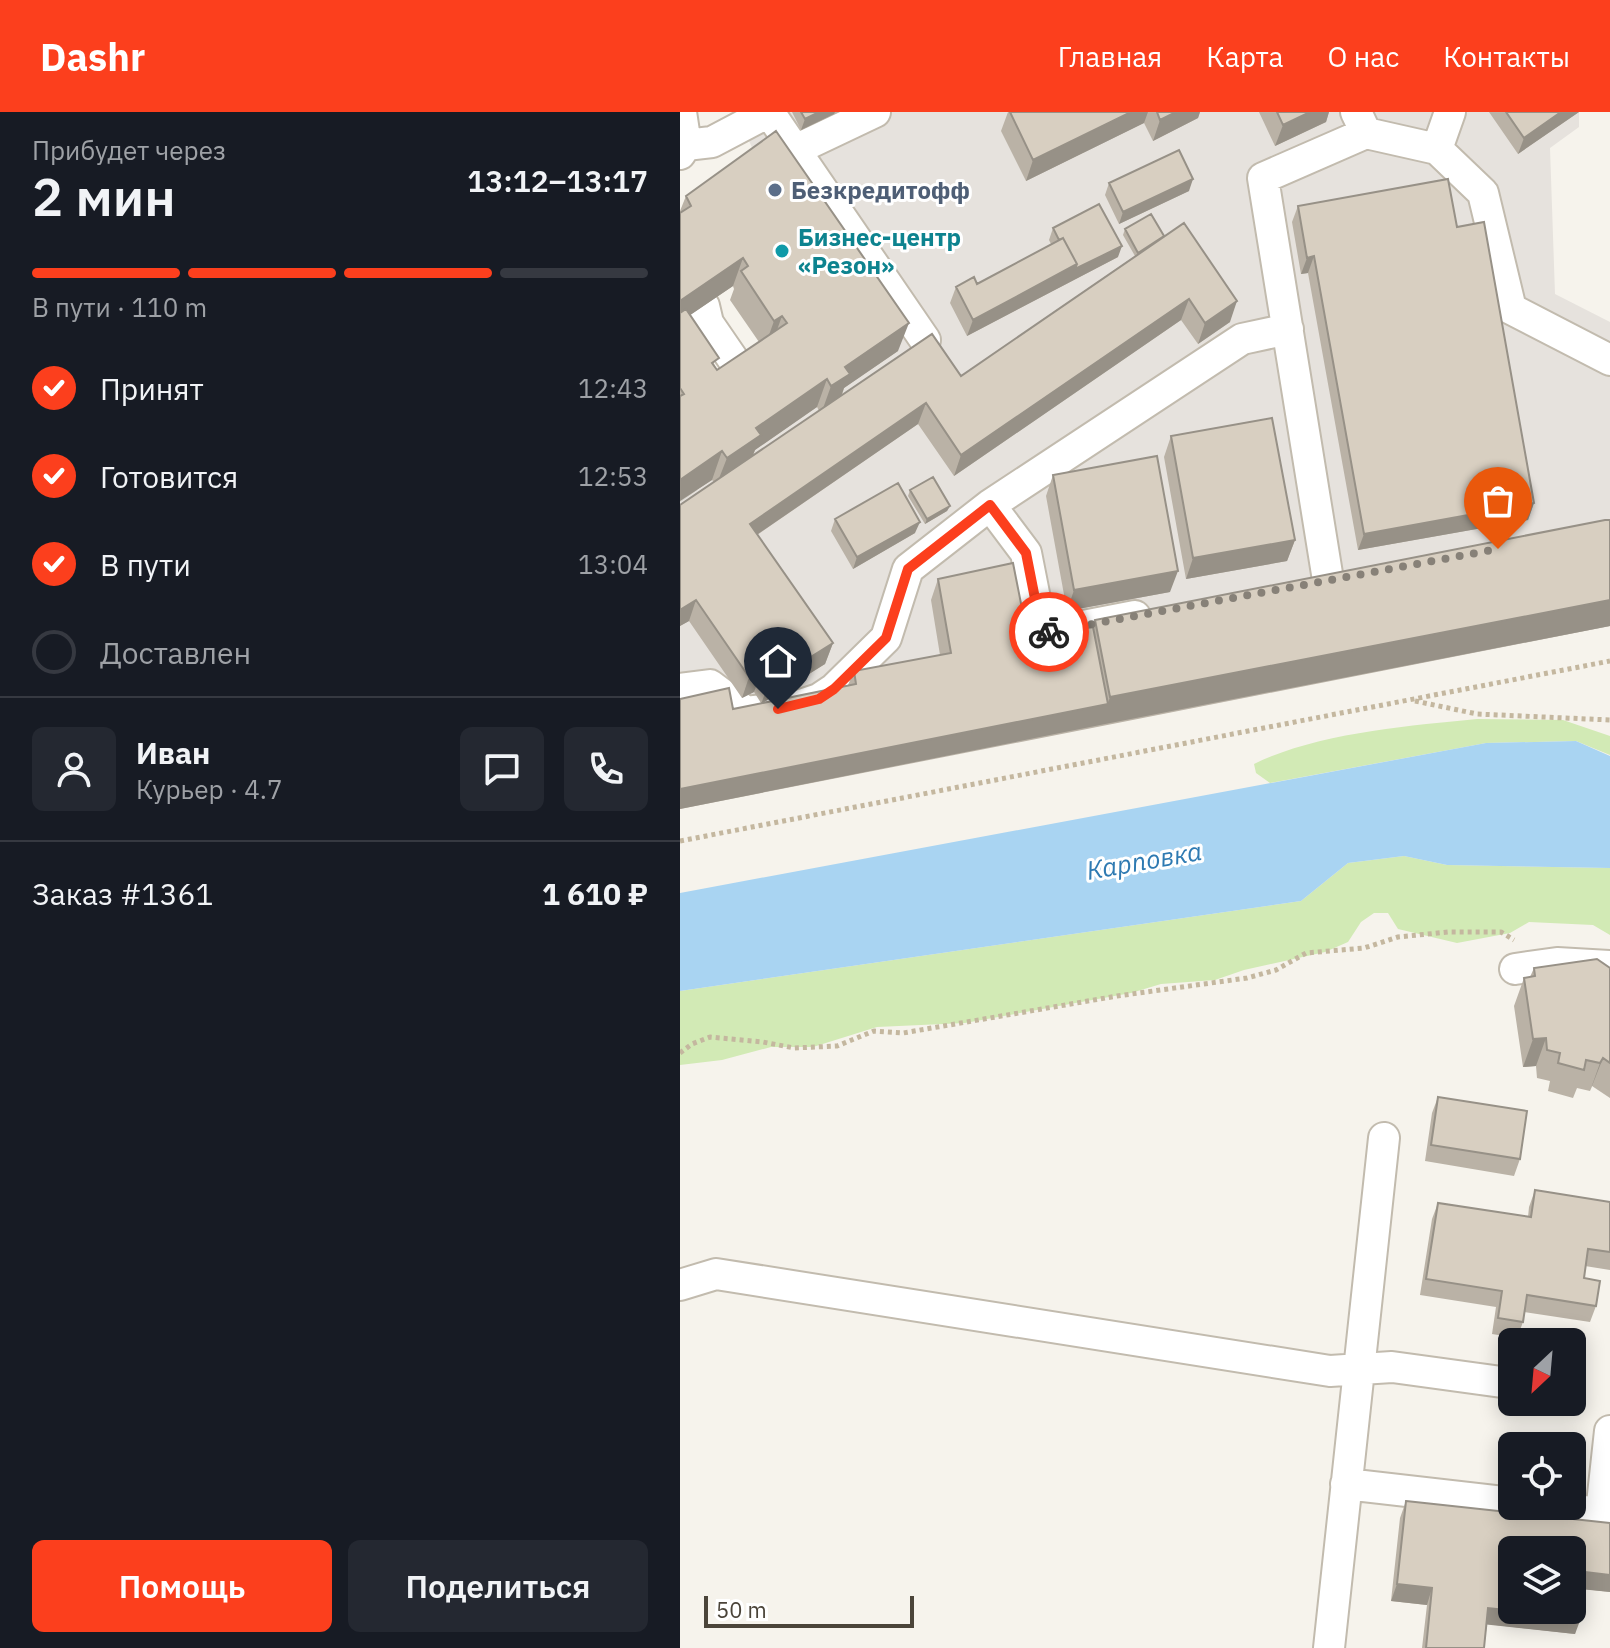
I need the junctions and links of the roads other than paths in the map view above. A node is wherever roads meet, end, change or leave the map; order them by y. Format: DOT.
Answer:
graph roads {
  1 [pos="681,112"];
  2 [pos="769,112"];
  3 [pos="875,112"];
  4 [pos="1450,112"];
  5 [pos="1361,122"];
  6 [pos="1437,149"];
  7 [pos="683,150"];
  8 [pos="795,150"];
  9 [pos="704,306"];
  10 [pos="1288,329"];
  11 [pos="925,340"];
  12 [pos="1610,360"];
  13 [pos="743,374"];
  14 [pos="990,505"];
  15 [pos="1358,574"];
  16 [pos="1328,580"];
  17 [pos="1298,585"];
  18 [pos="1162,611"];
  19 [pos="680,689"];
  20 [pos="1515,954"];
  21 [pos="1610,966"];
  22 [pos="1384,1138"];
  23 [pos="680,1285"];
  24 [pos="1358,1368"];
  25 [pos="1498,1381"];
  26 [pos="1610,1431"];
  27 [pos="1346,1484"];
  28 [pos="1498,1501"];
  29 [pos="1605,1514"];
  30 [pos="1329,1648"];
  1 -- 7 [label="street"];
  2 -- 7 [label="street"];
  2 -- 8 [label="street"];
  3 -- 8 [label="street"];
  4 -- 6 [label="street"];
  5 -- 6 [label="street"];
  5 -- 10 [label="street"];
  6 -- 12 [label="street"];
  8 -- 11 [label="street"];
  9 -- 13 [label="street"];
  10 -- 14 [label="street"];
  10 -- 16 [label="street"];
  14 -- 18 [label="street"];
  14 -- 19 [label="street"];
  15 -- 16 [label="street"];
  16 -- 17 [label="street"];
  20 -- 21 [label="street"];
  22 -- 24 [label="street"];
  23 -- 24 [label="street"];
  24 -- 25 [label="street"];
  24 -- 27 [label="street"];
  26 -- 29 [label="street"];
  27 -- 28 [label="street"];
  27 -- 30 [label="street"];
}
